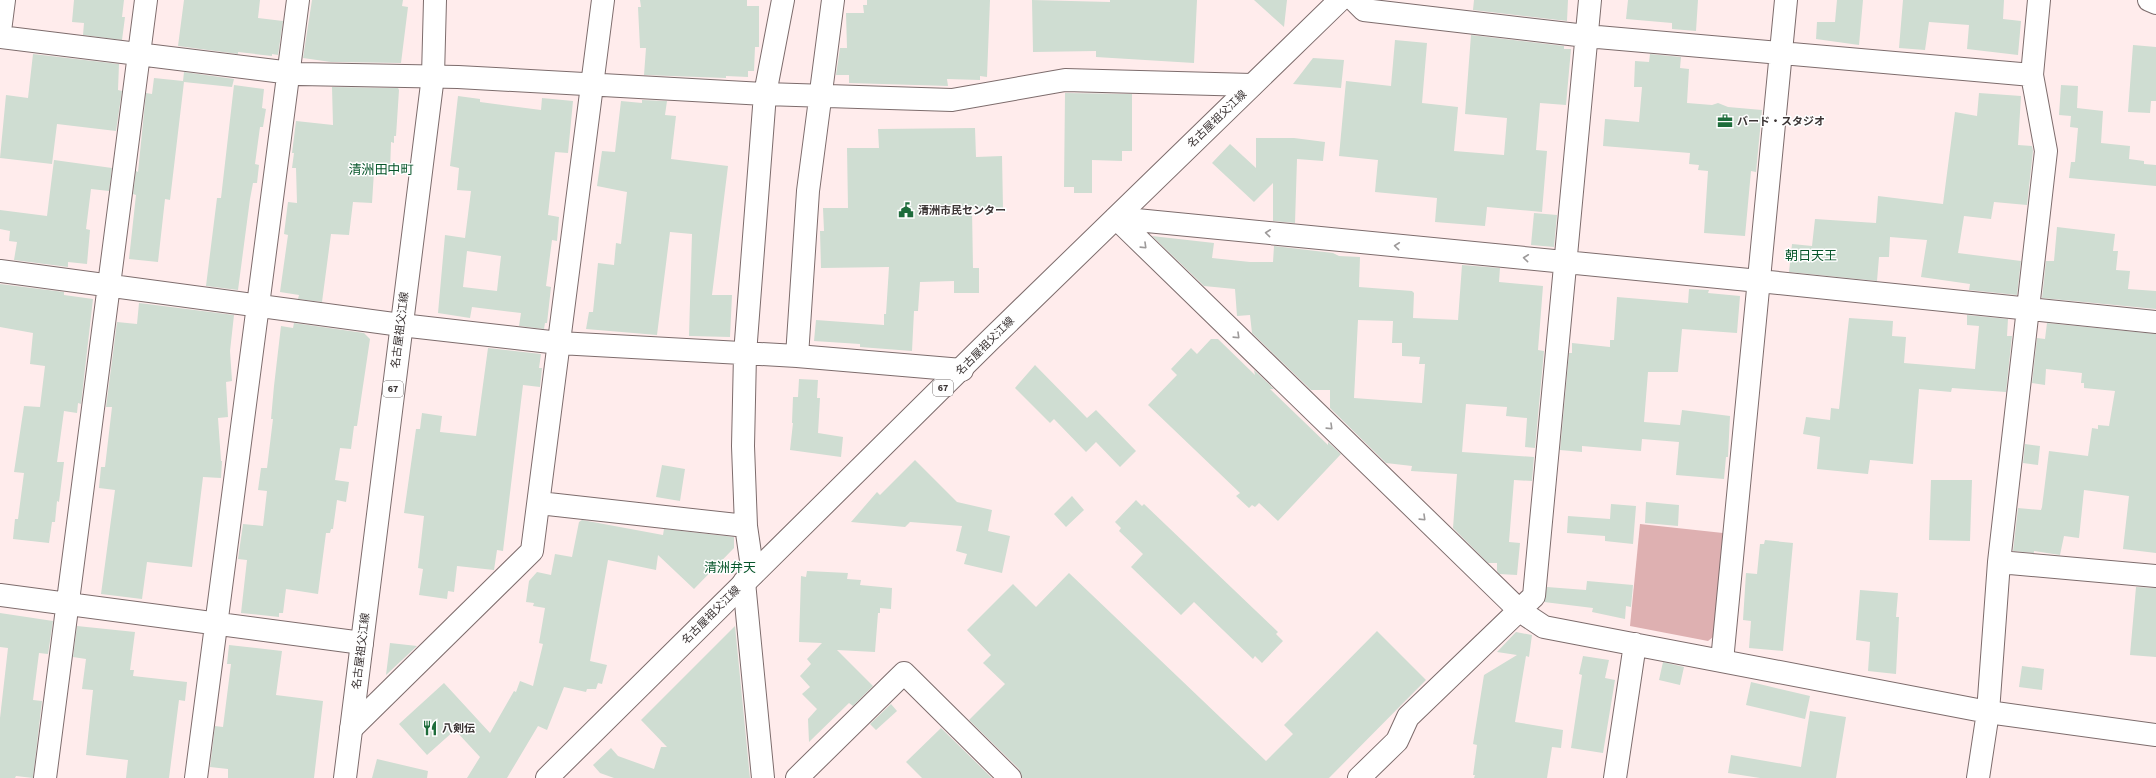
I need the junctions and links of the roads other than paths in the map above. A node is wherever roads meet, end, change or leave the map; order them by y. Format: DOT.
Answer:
graph roads {
  1 [pos="4,0"];
  2 [pos="146,0"];
  3 [pos="298,0"];
  4 [pos="435,0"];
  5 [pos="602,0"];
  6 [pos="782,0"];
  7 [pos="833,0"];
  8 [pos="1340,0"];
  9 [pos="1354,0"];
  10 [pos="1590,0"];
  11 [pos="1786,0"];
  12 [pos="2039,0"];
  13 [pos="2149,0"];
  14 [pos="2156,3"];
  15 [pos="0,32"];
  16 [pos="1586,36"];
  17 [pos="0,37"];
  18 [pos="1781,53"];
  19 [pos="139,54"];
  20 [pos="288,73"];
  21 [pos="2032,75"];
  22 [pos="433,76"];
  23 [pos="592,84"];
  24 [pos="1252,85"];
  25 [pos="765,94"];
  26 [pos="820,95"];
  27 [pos="1116,218"];
  28 [pos="1565,262"];
  29 [pos="0,271"];
  30 [pos="1759,281"];
  31 [pos="109,286"];
  32 [pos="258,306"];
  33 [pos="2027,308"];
  34 [pos="2156,322"];
  35 [pos="401,324"];
  36 [pos="559,343"];
  37 [pos="745,354"];
  38 [pos="797,356"];
  39 [pos="962,370"];
  40 [pos="539,503"];
  41 [pos="746,526"];
  42 [pos="1999,562"];
  43 [pos="2156,576"];
  44 [pos="748,578"];
  45 [pos="0,595"];
  46 [pos="67,604"];
  47 [pos="1520,611"];
  48 [pos="216,624"];
  49 [pos="362,643"];
  50 [pos="1635,644"];
  51 [pos="1722,661"];
  52 [pos="1988,712"];
  53 [pos="351,729"];
  54 [pos="2156,735"];
  55 [pos="45,778"];
  56 [pos="196,778"];
  57 [pos="345,778"];
  58 [pos="547,778"];
  59 [pos="763,778"];
  60 [pos="797,778"];
  61 [pos="1010,778"];
  62 [pos="1359,778"];
  63 [pos="1615,778"];
  64 [pos="1978,778"];
  1 -- 15 [label="street"];
  2 -- 19 [label="street"];
  3 -- 20 [label="street"];
  4 -- 22 [label="street, 名古屋祖父江線 / 67"];
  5 -- 23 [label="street"];
  6 -- 25 [label="street"];
  7 -- 26 [label="street"];
  8 -- 24 [label="street, 名古屋祖父江線 / 67"];
  9 -- 16 [label="street"];
  10 -- 16 [label="street"];
  11 -- 18 [label="street"];
  12 -- 21 [label="street"];
  13 -- 14 [label="street"];
  16 -- 18 [label="street"];
  16 -- 28 [label="street"];
  17 -- 19 [label="street"];
  18 -- 21 [label="street"];
  18 -- 30 [label="street"];
  19 -- 20 [label="street"];
  19 -- 31 [label="street"];
  20 -- 22 [label="street"];
  20 -- 32 [label="street"];
  21 -- 33 [label="street"];
  22 -- 23 [label="street"];
  22 -- 35 [label="street, 名古屋祖父江線 / 67"];
  23 -- 25 [label="street"];
  23 -- 36 [label="street"];
  24 -- 26 [label="street"];
  24 -- 27 [label="street, 名古屋祖父江線 / 67"];
  25 -- 26 [label="street"];
  25 -- 37 [label="street"];
  26 -- 38 [label="street"];
  28 -- 27 [label="street, one-way"];
  27 -- 39 [label="street, 名古屋祖父江線 / 67"];
  27 -- 47 [label="street, one-way"];
  28 -- 30 [label="street"];
  28 -- 47 [label="street"];
  29 -- 31 [label="street"];
  30 -- 33 [label="street"];
  30 -- 51 [label="street"];
  31 -- 32 [label="street"];
  31 -- 46 [label="street"];
  32 -- 35 [label="street"];
  32 -- 48 [label="street"];
  33 -- 34 [label="street"];
  33 -- 42 [label="street"];
  35 -- 36 [label="street"];
  35 -- 49 [label="street, 名古屋祖父江線 / 67"];
  36 -- 37 [label="street"];
  36 -- 40 [label="street"];
  37 -- 38 [label="street"];
  37 -- 41 [label="street"];
  38 -- 39 [label="street"];
  39 -- 44 [label="street, 名古屋祖父江線 / 67"];
  40 -- 41 [label="street"];
  40 -- 53 [label="street"];
  41 -- 44 [label="street"];
  42 -- 43 [label="street"];
  42 -- 52 [label="street"];
  44 -- 58 [label="street, 名古屋祖父江線 / 67"];
  44 -- 59 [label="street"];
  45 -- 46 [label="street"];
  46 -- 48 [label="street"];
  46 -- 55 [label="street"];
  47 -- 50 [label="street"];
  47 -- 62 [label="street"];
  48 -- 49 [label="street"];
  48 -- 56 [label="street"];
  49 -- 53 [label="street, 名古屋祖父江線 / 67"];
  50 -- 51 [label="street"];
  50 -- 63 [label="street"];
  51 -- 52 [label="street"];
  52 -- 54 [label="street"];
  52 -- 64 [label="street"];
  53 -- 57 [label="street, 名古屋祖父江線 / 67"];
  60 -- 61 [label="street"];
}
